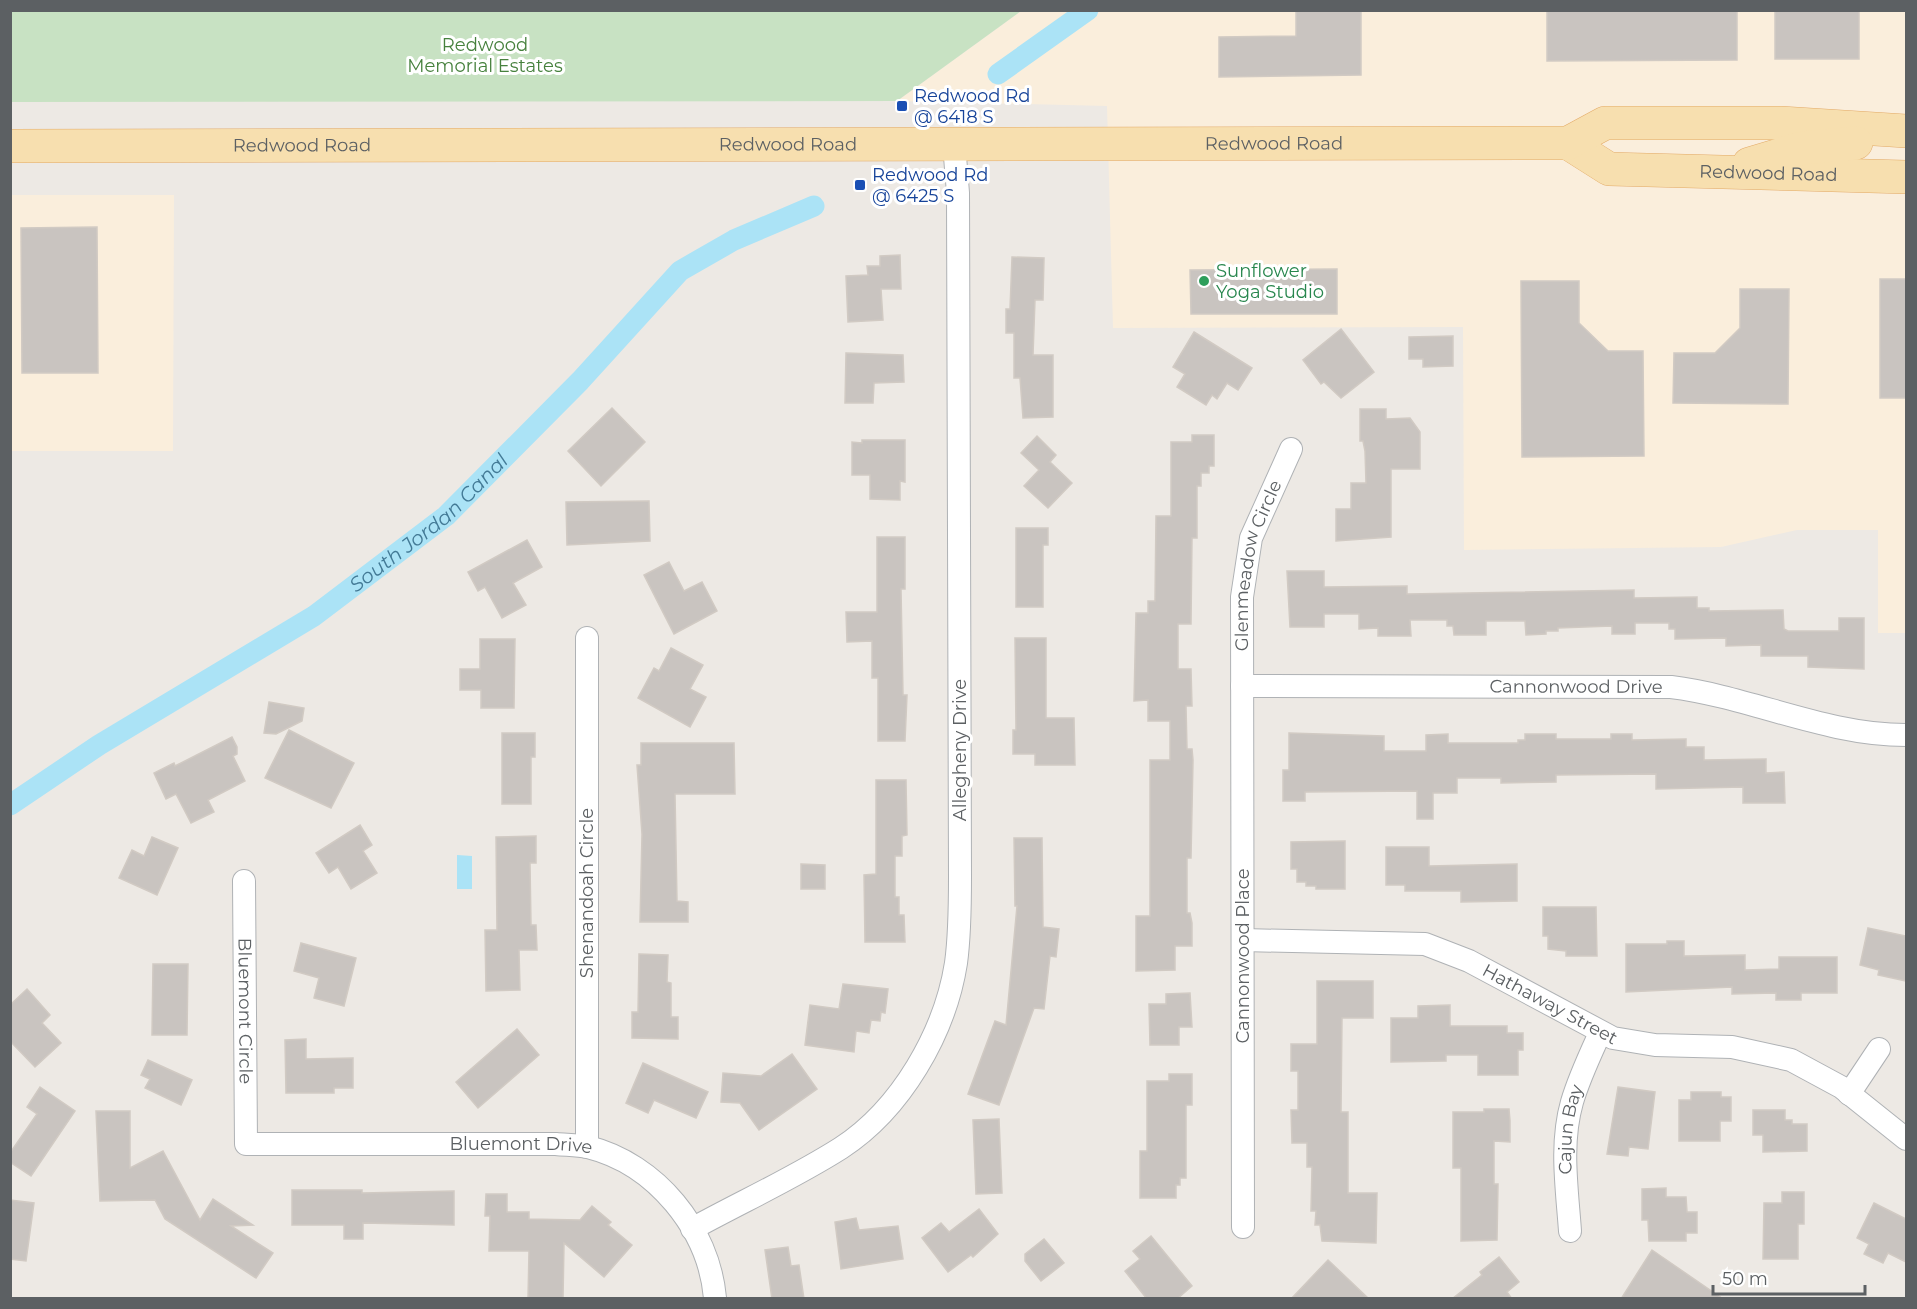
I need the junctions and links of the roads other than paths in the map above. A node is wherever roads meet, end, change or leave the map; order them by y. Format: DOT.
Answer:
graph roads {
  1 [pos="1906,131"];
  2 [pos="954,144"];
  3 [pos="1568,144"];
  4 [pos="10,146"];
  5 [pos="1718,174"];
  6 [pos="1906,177"];
  7 [pos="1291,449"];
  8 [pos="587,638"];
  9 [pos="1242,686"];
  10 [pos="1906,735"];
  11 [pos="244,881"];
  12 [pos="1243,940"];
  13 [pos="1600,1033"];
  14 [pos="1879,1049"];
  15 [pos="1849,1094"];
  16 [pos="1906,1139"];
  17 [pos="246,1144"];
  18 [pos="587,1147"];
  19 [pos="1243,1227"];
  20 [pos="693,1229"];
  21 [pos="1570,1231"];
  22 [pos="715,1299"];
  1 -- 3 [label="main road, Redwood Road"];
  1 -- 5 [label="main road"];
  2 -- 3 [label="main road, Redwood Road"];
  2 -- 4 [label="main road, Redwood Road"];
  2 -- 20 [label="street, Allegheny Drive"];
  3 -- 5 [label="main road, Redwood Road"];
  5 -- 6 [label="main road, Redwood Road"];
  7 -- 9 [label="street, Glenmeadow Circle"];
  8 -- 18 [label="street, Shenandoah Circle"];
  9 -- 10 [label="street, Cannonwood Drive"];
  9 -- 12 [label="street, Cannonwood Place"];
  11 -- 17 [label="street, Bluemont Circle"];
  12 -- 13 [label="street, Hathaway Street"];
  12 -- 19 [label="street, Cannonwood Place"];
  13 -- 15 [label="street, Hathaway Street"];
  13 -- 21 [label="street, Cajun Bay"];
  14 -- 15 [label="street"];
  15 -- 16 [label="street, Hathaway Street"];
  17 -- 18 [label="street, Bluemont Drive"];
  18 -- 20 [label="street, Bluemont Drive"];
  20 -- 22 [label="street, Bluemont Drive"];
}
